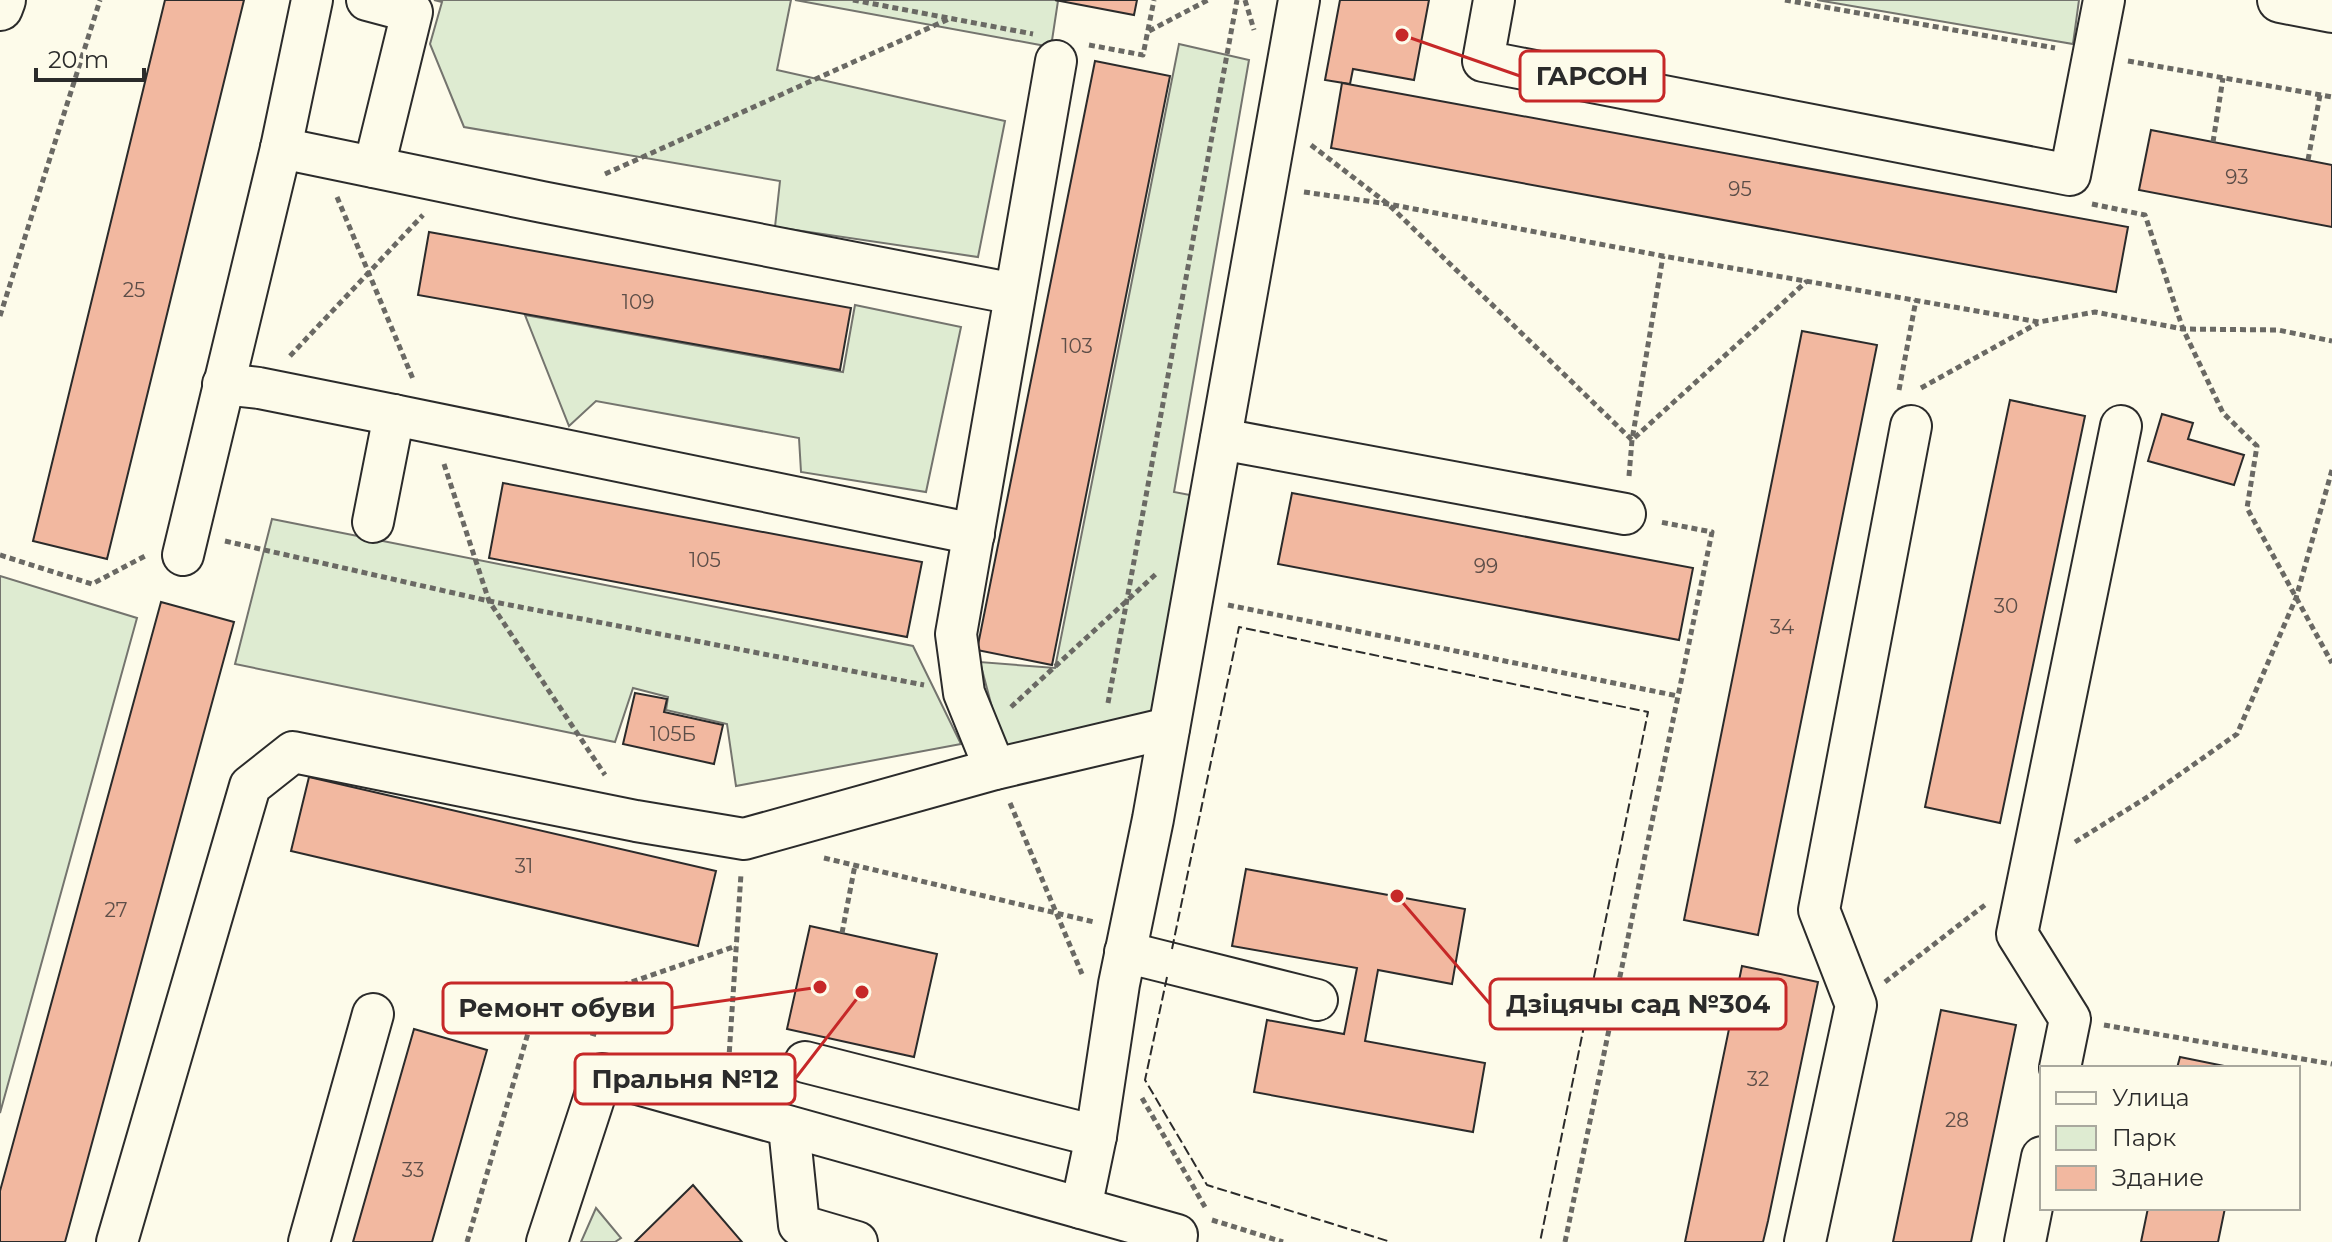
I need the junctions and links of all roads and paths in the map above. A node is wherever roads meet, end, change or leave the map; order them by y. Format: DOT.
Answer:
graph roads {
  1 [pos="3,0"];
  2 [pos="100,0"];
  3 [pos="312,0"];
  4 [pos="367,0"];
  5 [pos="853,0"];
  6 [pos="1154,0"];
  7 [pos="1208,0"];
  8 [pos="1237,0"];
  9 [pos="1245,0"];
  10 [pos="1299,0"];
  11 [pos="1494,0"];
  12 [pos="2104,0"];
  13 [pos="2280,0"];
  14 [pos="415,6"];
  15 [pos="0,8"];
  16 [pos="2332,10"];
  17 [pos="951,18"];
  18 [pos="1254,30"];
  19 [pos="1148,31"];
  20 [pos="1056,46"];
  21 [pos="2223,78"];
  22 [pos="2320,95"];
  23 [pos="1279,120"];
  24 [pos="2213,142"];
  25 [pos="300,152"];
  26 [pos="2308,160"];
  27 [pos="374,167"];
  28 [pos="598,176"];
  29 [pos="453,182"];
  30 [pos="1267,187"];
  31 [pos="2083,203"];
  32 [pos="1388,204"];
  33 [pos="1663,256"];
  34 [pos="370,273"];
  35 [pos="1807,281"];
  36 [pos="1015,294"];
  37 [pos="0,316"];
  38 [pos="2039,322"];
  39 [pos="2183,329"];
  40 [pos="2332,341"];
  41 [pos="241,386"];
  42 [pos="1910,411"];
  43 [pos="412,418"];
  44 [pos="2121,426"];
  45 [pos="1221,439"];
  46 [pos="1632,440"];
  47 [pos="2332,470"];
  48 [pos="1625,514"];
  49 [pos="373,522"];
  50 [pos="974,534"];
  51 [pos="186,544"];
  52 [pos="0,555"];
  53 [pos="1160,570"];
  54 [pos="1192,597"];
  55 [pos="2296,598"];
  56 [pos="489,601"];
  57 [pos="1127,603"];
  58 [pos="2332,663"];
  59 [pos="964,693"];
  60 [pos="1678,696"];
  61 [pos="1169,728"];
  62 [pos="1101,743"];
  63 [pos="988,752"];
  64 [pos="636,821"];
  65 [pos="744,839"];
  66 [pos="814,855"];
  67 [pos="855,865"];
  68 [pos="2030,869"];
  69 [pos="1056,912"];
  70 [pos="842,933"];
  71 [pos="1127,941"];
  72 [pos="1086,985"];
  73 [pos="1317,1000"];
  74 [pos="1856,1005"];
  75 [pos="373,1014"];
  76 [pos="2070,1019"];
  77 [pos="1110,1044"];
  78 [pos="805,1062"];
  79 [pos="2332,1064"];
  80 [pos="2060,1066"];
  81 [pos="727,1074"];
  82 [pos="789,1127"];
  83 [pos="1096,1136"];
  84 [pos="2040,1167"];
  85 [pos="1081,1208"];
  86 [pos="117,1242"];
  87 [pos="309,1242"];
  88 [pos="547,1242"];
  89 [pos="857,1242"];
  90 [pos="1176,1242"];
  91 [pos="1283,1242"];
  92 [pos="1565,1242"];
  93 [pos="1805,1242"];
  94 [pos="2025,1242"];
  1 -- 15 [label="main road"];
  2 -- 37 [label="path"];
  3 -- 25 [label="lane"];
  4 -- 14 [label="lane"];
  5 -- 17 [label="path"];
  6 -- 19 [label="path"];
  7 -- 19 [label="path"];
  8 -- 57 [label="path"];
  9 -- 18 [label="path"];
  10 -- 23 [label="lane"];
  11 -- 12 [label="lane"];
  13 -- 16 [label="main road"];
  14 -- 27 [label="lane"];
  17 -- 20 [label="path"];
  17 -- 28 [label="path"];
  19 -- 20 [label="path"];
  20 -- 36 [label="lane"];
  21 -- 24 [label="path"];
  22 -- 26 [label="path"];
  23 -- 30 [label="lane"];
  23 -- 32 [label="path"];
  25 -- 27 [label="lane"];
  25 -- 34 [label="path"];
  25 -- 41 [label="lane"];
  27 -- 29 [label="lane"];
  29 -- 34 [label="path"];
  29 -- 36 [label="lane"];
  30 -- 32 [label="path"];
  30 -- 45 [label="lane"];
  31 -- 39 [label="path"];
  32 -- 33 [label="path"];
  32 -- 46 [label="path"];
  33 -- 35 [label="path"];
  33 -- 46 [label="path"];
  34 -- 41 [label="path"];
  34 -- 43 [label="path"];
  35 -- 38 [label="path"];
  35 -- 46 [label="path"];
  36 -- 50 [label="lane"];
  38 -- 39 [label="path"];
  38 -- 42 [label="path"];
  39 -- 40 [label="path"];
  39 -- 55 [label="path"];
  41 -- 43 [label="lane"];
  41 -- 51 [label="lane"];
  42 -- 74 [label="lane"];
  43 -- 49 [label="lane"];
  43 -- 50 [label="lane"];
  43 -- 56 [label="path"];
  44 -- 68 [label="lane"];
  45 -- 48 [label="lane"];
  45 -- 54 [label="lane"];
  46 -- 48 [label="path"];
  47 -- 55 [label="path"];
  48 -- 60 [label="path"];
  50 -- 59 [label="lane"];
  51 -- 52 [label="path"];
  51 -- 56 [label="path"];
  53 -- 57 [label="path"];
  54 -- 60 [label="path"];
  54 -- 61 [label="lane"];
  55 -- 58 [label="path"];
  55 -- 68 [label="path"];
  56 -- 59 [label="path"];
  56 -- 64 [label="path"];
  57 -- 62 [label="path"];
  57 -- 63 [label="path"];
  59 -- 63 [label="lane"];
  60 -- 92 [label="path"];
  61 -- 62 [label="lane"];
  61 -- 71 [label="lane"];
  62 -- 63 [label="lane"];
  63 -- 65 [label="lane"];
  63 -- 69 [label="path"];
  64 -- 65 [label="lane"];
  64 -- 86 [label="lane"];
  65 -- 81 [label="path"];
  66 -- 67 [label="path"];
  67 -- 69 [label="path"];
  67 -- 70 [label="path"];
  68 -- 74 [label="path"];
  68 -- 76 [label="lane"];
  69 -- 71 [label="path"];
  69 -- 72 [label="path"];
  71 -- 73 [label="lane"];
  71 -- 77 [label="lane"];
  74 -- 93 [label="lane"];
  75 -- 87 [label="lane"];
  76 -- 79 [label="path"];
  76 -- 80 [label="lane"];
  77 -- 83 [label="lane"];
  77 -- 91 [label="path"];
  78 -- 83 [label="lane"];
  82 -- 85 [label="lane"];
  82 -- 88 [label="lane"];
  82 -- 89 [label="lane"];
  83 -- 85 [label="lane"];
  84 -- 94 [label="lane"];
  85 -- 90 [label="lane"];
}
